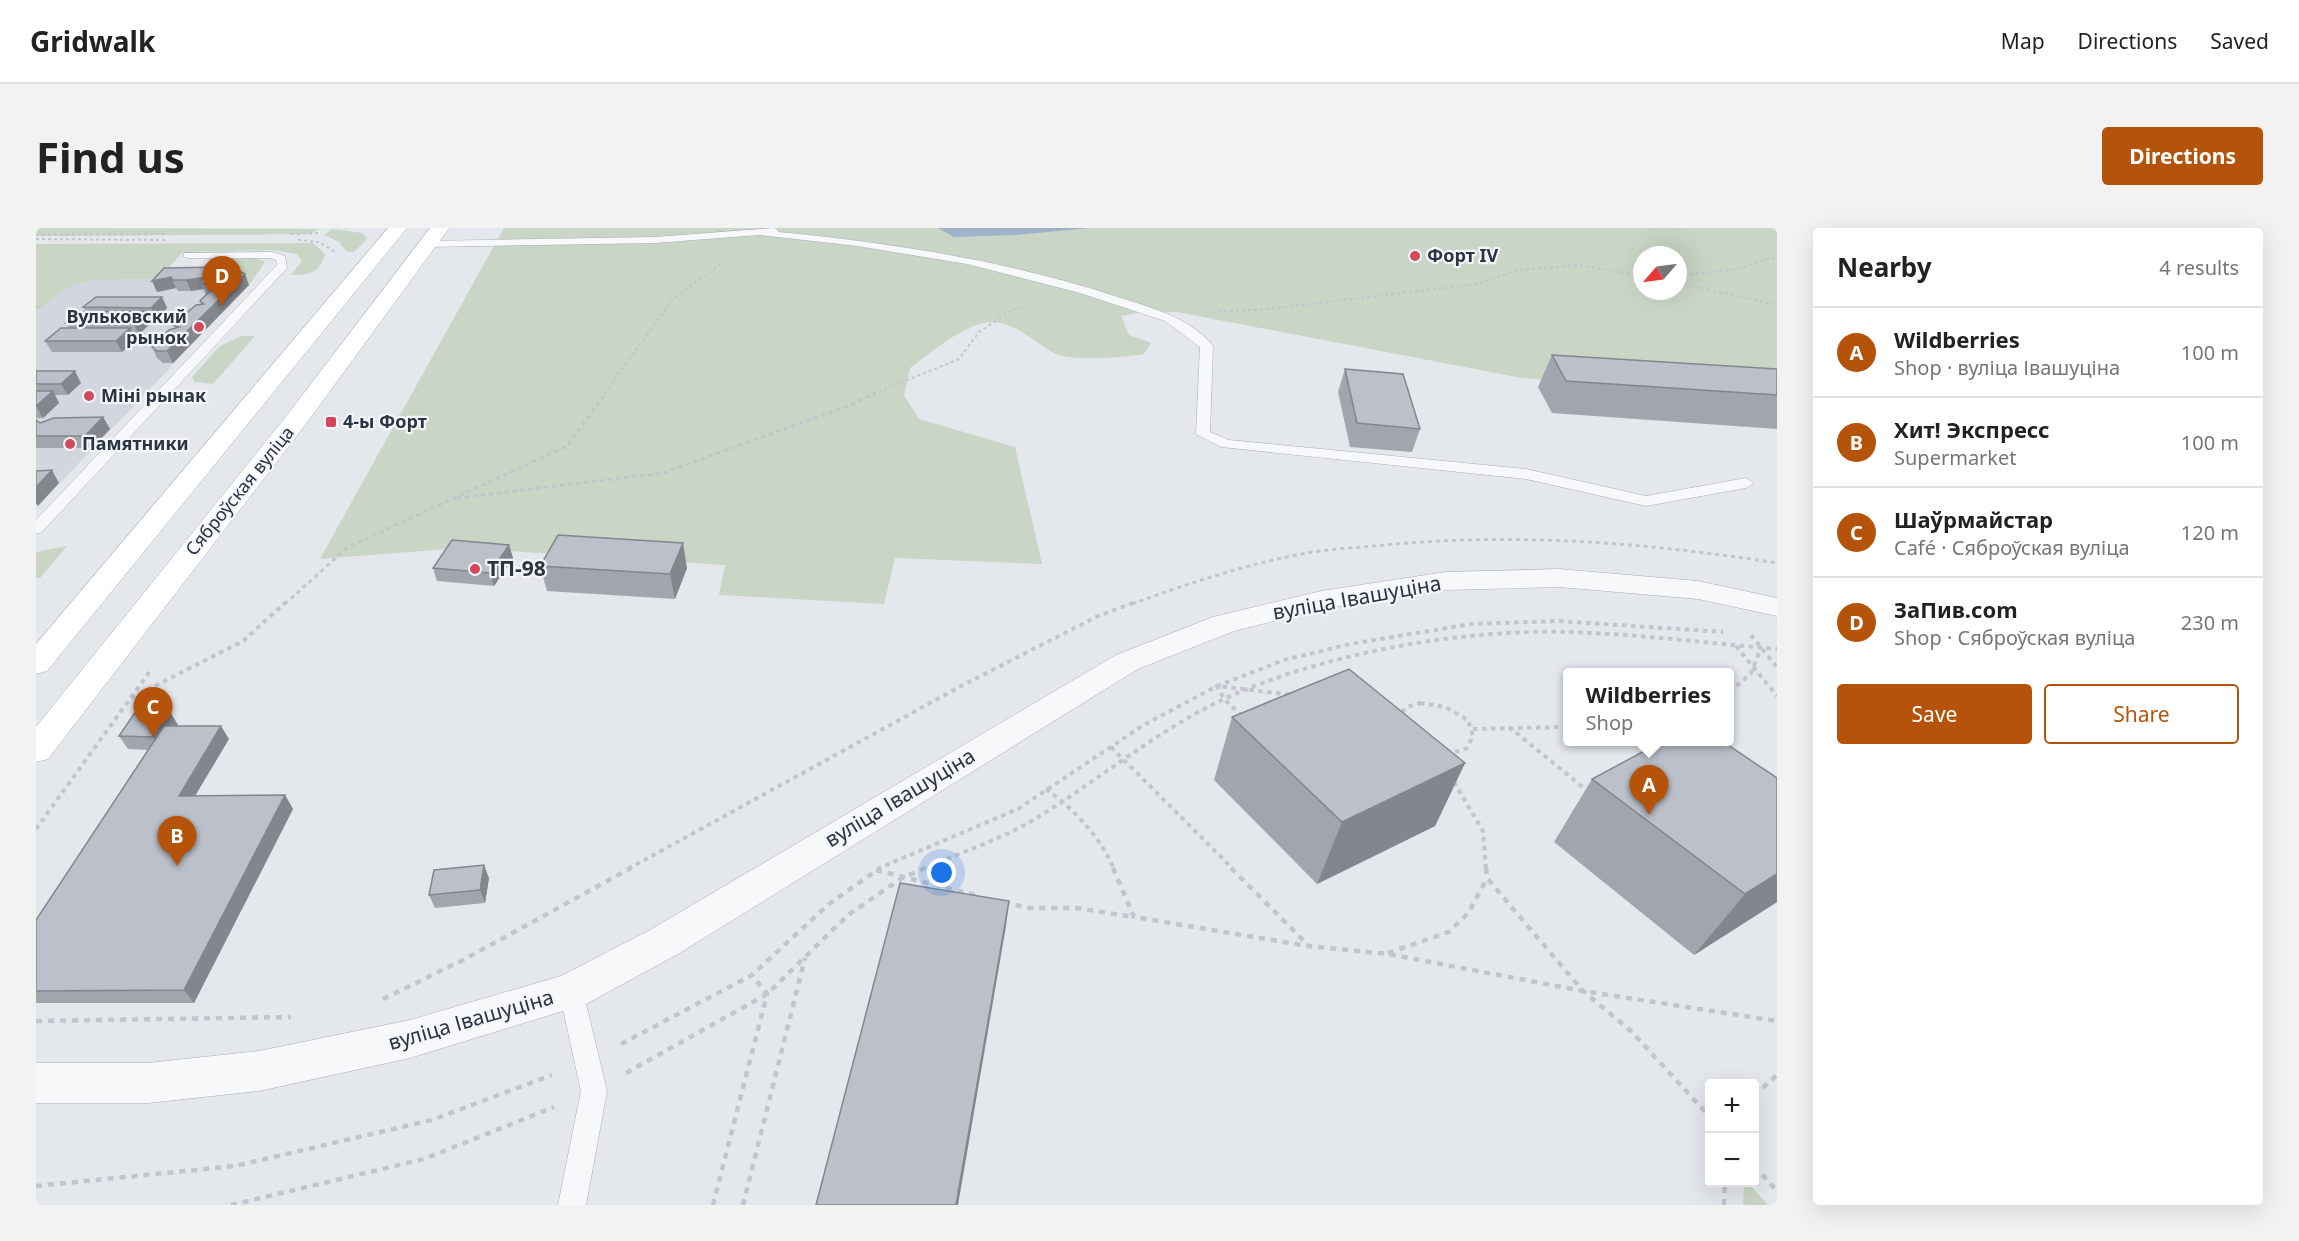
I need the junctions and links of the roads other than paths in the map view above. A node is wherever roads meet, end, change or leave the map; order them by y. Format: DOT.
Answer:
graph roads {
  1 [pos="398,228"];
  2 [pos="791,228"];
  3 [pos="763,234"];
  4 [pos="434,236"];
  5 [pos="188,255"];
  6 [pos="1746,483"];
  7 [pos="36,529"];
  8 [pos="1777,607"];
  9 [pos="36,664"];
  10 [pos="36,750"];
  11 [pos="571,991"];
  12 [pos="36,1083"];
  13 [pos="572,1205"];
  1 -- 9 [label="main road"];
  2 -- 3 [label="lane"];
  3 -- 4 [label="lane"];
  3 -- 6 [label="lane"];
  4 -- 10 [label="main road, Сяброўская вуліца"];
  5 -- 7 [label="lane"];
  8 -- 11 [label="street, вуліца Івашуціна"];
  11 -- 12 [label="street, вуліца Івашуціна"];
  11 -- 13 [label="lane"];
}
